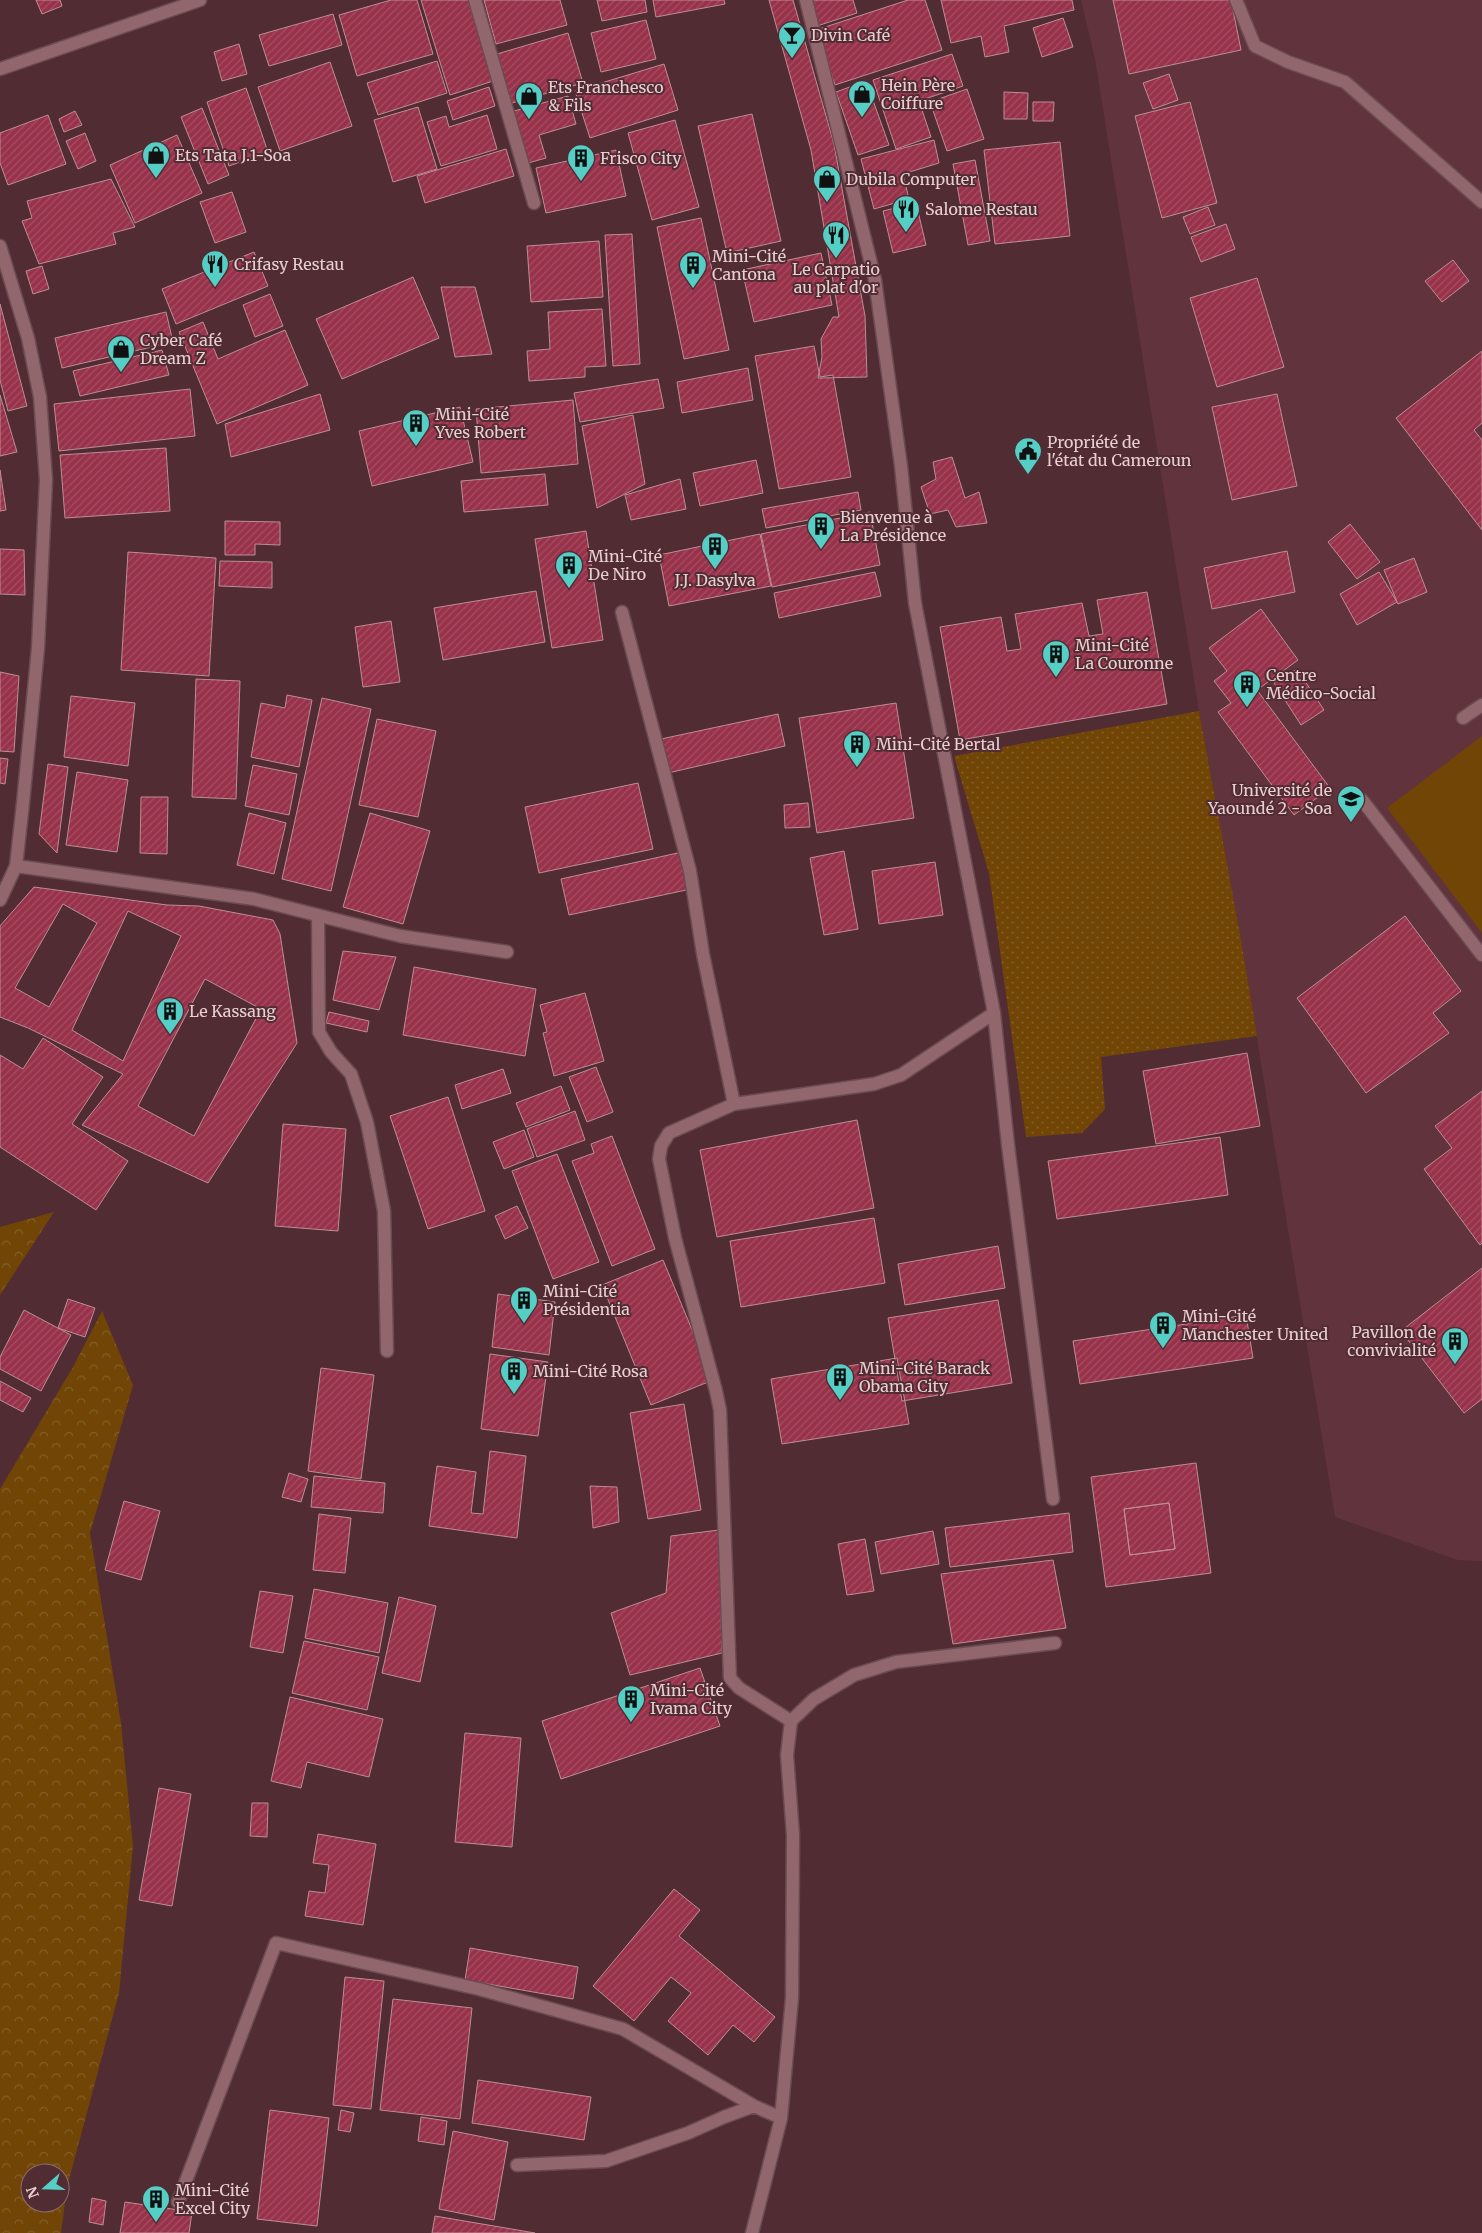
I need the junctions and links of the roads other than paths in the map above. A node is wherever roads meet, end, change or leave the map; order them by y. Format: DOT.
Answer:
graph roads {
  1 [pos="200,0"];
  2 [pos="475,0"];
  3 [pos="806,0"];
  4 [pos="1236,0"];
  5 [pos="0,70"];
  6 [pos="534,202"];
  7 [pos="1482,202"];
  8 [pos="0,246"];
  9 [pos="622,612"];
  10 [pos="1482,705"];
  11 [pos="1463,718"];
  12 [pos="1362,800"];
  13 [pos="16,866"];
  14 [pos="0,900"];
  15 [pos="318,916"];
  16 [pos="507,952"];
  17 [pos="1482,955"];
  18 [pos="994,1013"];
  19 [pos="734,1104"];
  20 [pos="387,1351"];
  21 [pos="1052,1499"];
  22 [pos="1055,1643"];
  23 [pos="791,1721"];
  24 [pos="754,2106"];
  25 [pos="781,2118"];
  26 [pos="517,2165"];
  27 [pos="178,2202"];
  28 [pos="752,2233"];
  1 -- 5 [label="street"];
  2 -- 6 [label="street"];
  3 -- 18 [label="street"];
  4 -- 7 [label="street"];
  8 -- 13 [label="street"];
  9 -- 19 [label="street"];
  10 -- 11 [label="street"];
  12 -- 17 [label="street"];
  13 -- 14 [label="street"];
  13 -- 15 [label="street"];
  15 -- 16 [label="street"];
  15 -- 20 [label="street"];
  18 -- 19 [label="street"];
  18 -- 21 [label="street"];
  19 -- 23 [label="street"];
  22 -- 23 [label="street"];
  23 -- 25 [label="street"];
  24 -- 25 [label="street"];
  24 -- 26 [label="street"];
  24 -- 27 [label="street"];
  25 -- 28 [label="street"];
}
